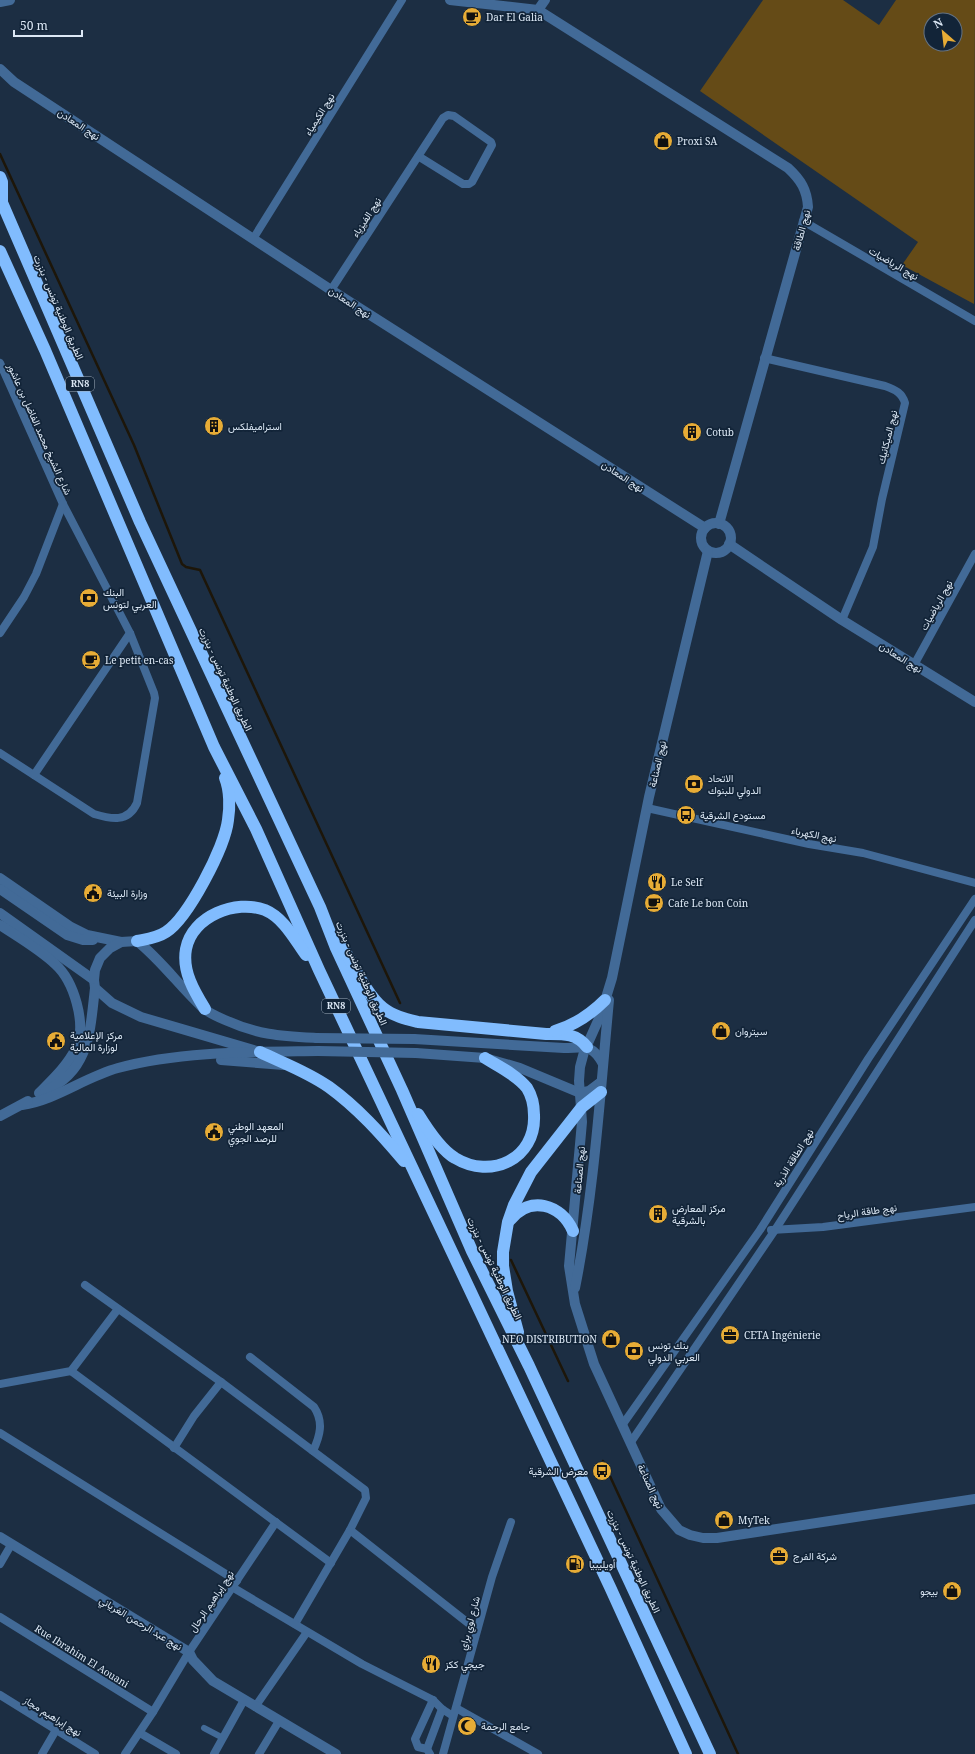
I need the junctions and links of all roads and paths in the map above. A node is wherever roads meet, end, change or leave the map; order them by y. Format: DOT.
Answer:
graph roads {
  1 [pos="10,0"];
  2 [pos="402,0"];
  3 [pos="450,0"];
  4 [pos="545,0"];
  5 [pos="0,2"];
  6 [pos="538,10"];
  7 [pos="0,69"];
  8 [pos="418,156"];
  9 [pos="0,177"];
  10 [pos="1,200"];
  11 [pos="803,222"];
  12 [pos="254,239"];
  13 [pos="0,251"];
  14 [pos="331,290"];
  15 [pos="975,321"];
  16 [pos="764,358"];
  17 [pos="1,369"];
  18 [pos="63,504"];
  19 [pos="719,524"];
  20 [pos="705,528"];
  21 [pos="729,544"];
  22 [pos="708,551"];
  23 [pos="975,554"];
  24 [pos="842,620"];
  25 [pos="0,633"];
  26 [pos="130,633"];
  27 [pos="914,665"];
  28 [pos="975,702"];
  29 [pos="214,747"];
  30 [pos="0,753"];
  31 [pos="34,775"];
  32 [pos="647,808"];
  33 [pos="0,878"];
  34 [pos="975,883"];
  35 [pos="0,889"];
  36 [pos="975,899"];
  37 [pos="320,907"];
  38 [pos="0,913"];
  39 [pos="975,920"];
  40 [pos="0,925"];
  41 [pos="101,938"];
  42 [pos="137,941"];
  43 [pos="121,942"];
  44 [pos="319,970"];
  45 [pos="612,978"];
  46 [pos="94,984"];
  47 [pos="605,1000"];
  48 [pos="205,1009"];
  49 [pos="546,1034"];
  50 [pos="587,1047"];
  51 [pos="260,1052"];
  52 [pos="185,1057"];
  53 [pos="485,1058"];
  54 [pos="603,1064"];
  55 [pos="288,1065"];
  56 [pos="601,1087"];
  57 [pos="402,1090"];
  58 [pos="40,1093"];
  59 [pos="580,1093"];
  60 [pos="22,1104"];
  61 [pos="582,1107"];
  62 [pos="0,1116"];
  63 [pos="412,1170"];
  64 [pos="975,1207"];
  65 [pos="508,1222"];
  66 [pos="760,1230"];
  67 [pos="775,1230"];
  68 [pos="573,1231"];
  69 [pos="85,1285"];
  70 [pos="574,1293"];
  71 [pos="118,1309"];
  72 [pos="250,1357"];
  73 [pos="529,1366"];
  74 [pos="71,1371"];
  75 [pos="221,1382"];
  76 [pos="0,1384"];
  77 [pos="623,1424"];
  78 [pos="0,1434"];
  79 [pos="631,1442"];
  80 [pos="174,1448"];
  81 [pos="313,1451"];
  82 [pos="975,1499"];
  83 [pos="276,1522"];
  84 [pos="511,1522"];
  85 [pos="350,1530"];
  86 [pos="0,1537"];
  87 [pos="11,1545"];
  88 [pos="331,1563"];
  89 [pos="0,1564"];
  90 [pos="234,1584"];
  91 [pos="0,1617"];
  92 [pos="295,1624"];
  93 [pos="477,1630"];
  94 [pos="307,1632"];
  95 [pos="189,1652"];
  96 [pos="0,1695"];
  97 [pos="244,1700"];
  98 [pos="433,1700"];
  99 [pos="255,1707"];
  100 [pos="442,1709"];
  101 [pos="153,1712"];
  102 [pos="454,1712"];
  103 [pos="279,1721"];
  104 [pos="204,1728"];
  105 [pos="56,1730"];
  106 [pos="140,1733"];
  107 [pos="223,1738"];
  108 [pos="428,1752"];
  109 [pos="535,1753"];
  110 [pos="42,1754"];
  111 [pos="95,1754"];
  112 [pos="125,1754"];
  113 [pos="176,1754"];
  114 [pos="214,1754"];
  115 [pos="259,1754"];
  116 [pos="336,1754"];
  117 [pos="443,1754"];
  118 [pos="686,1754"];
  119 [pos="710,1754"];
  1 -- 5 [label="street"];
  2 -- 12 [label="street, نهج الكيمياء"];
  3 -- 6 [label="street"];
  4 -- 6 [label="street"];
  6 -- 11 [label="street, نهج الطاقة"];
  7 -- 12 [label="street, نهج المعادن"];
  8 -- 8 [label="street, نهج الفيزياء"];
  8 -- 14 [label="street, نهج الفيزياء"];
  9 -- 10 [label="highway"];
  10 -- 37 [label="highway, الطريق الوطنية تونس - بنزرت / RN8"];
  11 -- 15 [label="street, نهج الرياضيات"];
  11 -- 16 [label="street, نهج الطاقة"];
  12 -- 14 [label="street, نهج المعادن"];
  13 -- 29 [label="highway, RN8"];
  14 -- 20 [label="street, نهج المعادن"];
  16 -- 19 [label="street, نهج الطاقة"];
  16 -- 24 [label="street, نهج الميكانيك"];
  17 -- 18 [label="street, شارع الشيخ محمد الفاضل بن عاشور"];
  18 -- 25 [label="street"];
  18 -- 26 [label="street, شارع الشيخ محمد الفاضل بن عاشور"];
  19 -- 20 [label="street"];
  19 -- 21 [label="street"];
  20 -- 22 [label="street"];
  21 -- 22 [label="street"];
  21 -- 24 [label="street, نهج المعادن"];
  22 -- 32 [label="street, نهج الصناعة"];
  23 -- 27 [label="street, نهج الرياضيات"];
  24 -- 27 [label="street, نهج المعادن"];
  26 -- 31 [label="street"];
  26 -- 31 [label="street, شارع الشيخ محمد الفاضل بن عاشور"];
  27 -- 28 [label="street, نهج المعادن"];
  29 -- 42 [label="highway"];
  29 -- 44 [label="highway, RN8"];
  30 -- 31 [label="street"];
  32 -- 34 [label="street, نهج الكهرباء"];
  32 -- 45 [label="street, نهج الصناعة"];
  33 -- 41 [label="street"];
  35 -- 41 [label="street"];
  36 -- 66 [label="street, نهج الطاقة الذرية"];
  37 -- 49 [label="highway"];
  37 -- 57 [label="highway, الطريق الوطنية تونس - بنزرت / RN8"];
  38 -- 46 [label="street"];
  39 -- 67 [label="street"];
  40 -- 58 [label="street"];
  41 -- 43 [label="street"];
  42 -- 43 [label="street"];
  42 -- 48 [label="street"];
  43 -- 46 [label="street"];
  44 -- 48 [label="highway"];
  44 -- 63 [label="highway, RN8"];
  45 -- 47 [label="street, نهج الصناعة"];
  45 -- 54 [label="street, نهج الصناعة"];
  46 -- 51 [label="street"];
  46 -- 58 [label="street"];
  47 -- 49 [label="highway"];
  47 -- 50 [label="street, نهج الصناعة"];
  48 -- 50 [label="street, bridge"];
  49 -- 50 [label="highway"];
  50 -- 54 [label="street"];
  50 -- 59 [label="street, نهج الصناعة"];
  51 -- 52 [label="street"];
  51 -- 53 [label="street, bridge"];
  51 -- 55 [label="highway"];
  52 -- 55 [label="street"];
  52 -- 60 [label="street"];
  53 -- 57 [label="highway"];
  53 -- 59 [label="street"];
  54 -- 56 [label="street, نهج الصناعة"];
  55 -- 63 [label="highway"];
  56 -- 59 [label="street"];
  56 -- 61 [label="highway"];
  56 -- 70 [label="street, نهج الصناعة"];
  57 -- 73 [label="highway, الطريق الوطنية تونس - بنزرت / RN8"];
  58 -- 60 [label="street"];
  59 -- 61 [label="street, نهج الصناعة"];
  60 -- 62 [label="street"];
  61 -- 65 [label="highway"];
  61 -- 68 [label="street, نهج الصناعة"];
  63 -- 118 [label="highway, RN8"];
  64 -- 67 [label="street, نهج طاقة الرياح"];
  65 -- 68 [label="highway"];
  65 -- 73 [label="highway"];
  66 -- 67 [label="street, نهج طاقة الرياح"];
  66 -- 77 [label="street, نهج الطاقة الذرية"];
  67 -- 79 [label="street"];
  68 -- 70 [label="street, نهج الصناعة"];
  69 -- 71 [label="street"];
  70 -- 77 [label="street, نهج الصناعة"];
  71 -- 74 [label="street"];
  71 -- 75 [label="street"];
  72 -- 81 [label="street"];
  73 -- 119 [label="highway, الطريق الوطنية تونس - بنزرت / RN8"];
  74 -- 76 [label="street"];
  74 -- 80 [label="street"];
  75 -- 80 [label="street"];
  75 -- 81 [label="street"];
  77 -- 79 [label="street, نهج الصناعة"];
  78 -- 90 [label="street"];
  79 -- 82 [label="street, نهج الصناعة"];
  80 -- 83 [label="street"];
  81 -- 85 [label="street"];
  83 -- 88 [label="street"];
  83 -- 90 [label="street, نهج إبراهيم الرحال"];
  84 -- 93 [label="street, شارع لوي براي"];
  85 -- 88 [label="street"];
  85 -- 93 [label="street"];
  86 -- 87 [label="street, نهج عبد الرحمن الغرياني"];
  87 -- 89 [label="street"];
  87 -- 95 [label="street, نهج عبد الرحمن الغرياني"];
  88 -- 92 [label="street"];
  90 -- 92 [label="street"];
  90 -- 95 [label="street, نهج إبراهيم الرحال"];
  91 -- 101 [label="street, Rue Ibrahim El Aouani"];
  92 -- 94 [label="street"];
  93 -- 102 [label="street, شارع لوي براي"];
  94 -- 98 [label="street"];
  94 -- 99 [label="street"];
  95 -- 97 [label="street, نهج عبد الرحمن الغرياني"];
  95 -- 101 [label="street, نهج إبراهيم الرحال"];
  96 -- 105 [label="street, نهج إبراهيم مجاز"];
  97 -- 99 [label="street, نهج عبد الرحمن الغرياني"];
  97 -- 107 [label="street"];
  98 -- 100 [label="street"];
  98 -- 108 [label="street"];
  99 -- 103 [label="street, نهج عبد الرحمن الغرياني"];
  100 -- 102 [label="street"];
  100 -- 108 [label="street"];
  101 -- 106 [label="street, نهج إبراهيم الرحال"];
  102 -- 109 [label="street"];
  102 -- 117 [label="street, شارع لوي براي"];
  103 -- 115 [label="street"];
  103 -- 116 [label="street, نهج عبد الرحمن الغرياني"];
  104 -- 107 [label="street"];
  105 -- 110 [label="street"];
  105 -- 111 [label="street, نهج إبراهيم مجاز"];
  106 -- 112 [label="street, نهج إبراهيم الرحال"];
  106 -- 113 [label="street"];
  107 -- 114 [label="street"];
}
